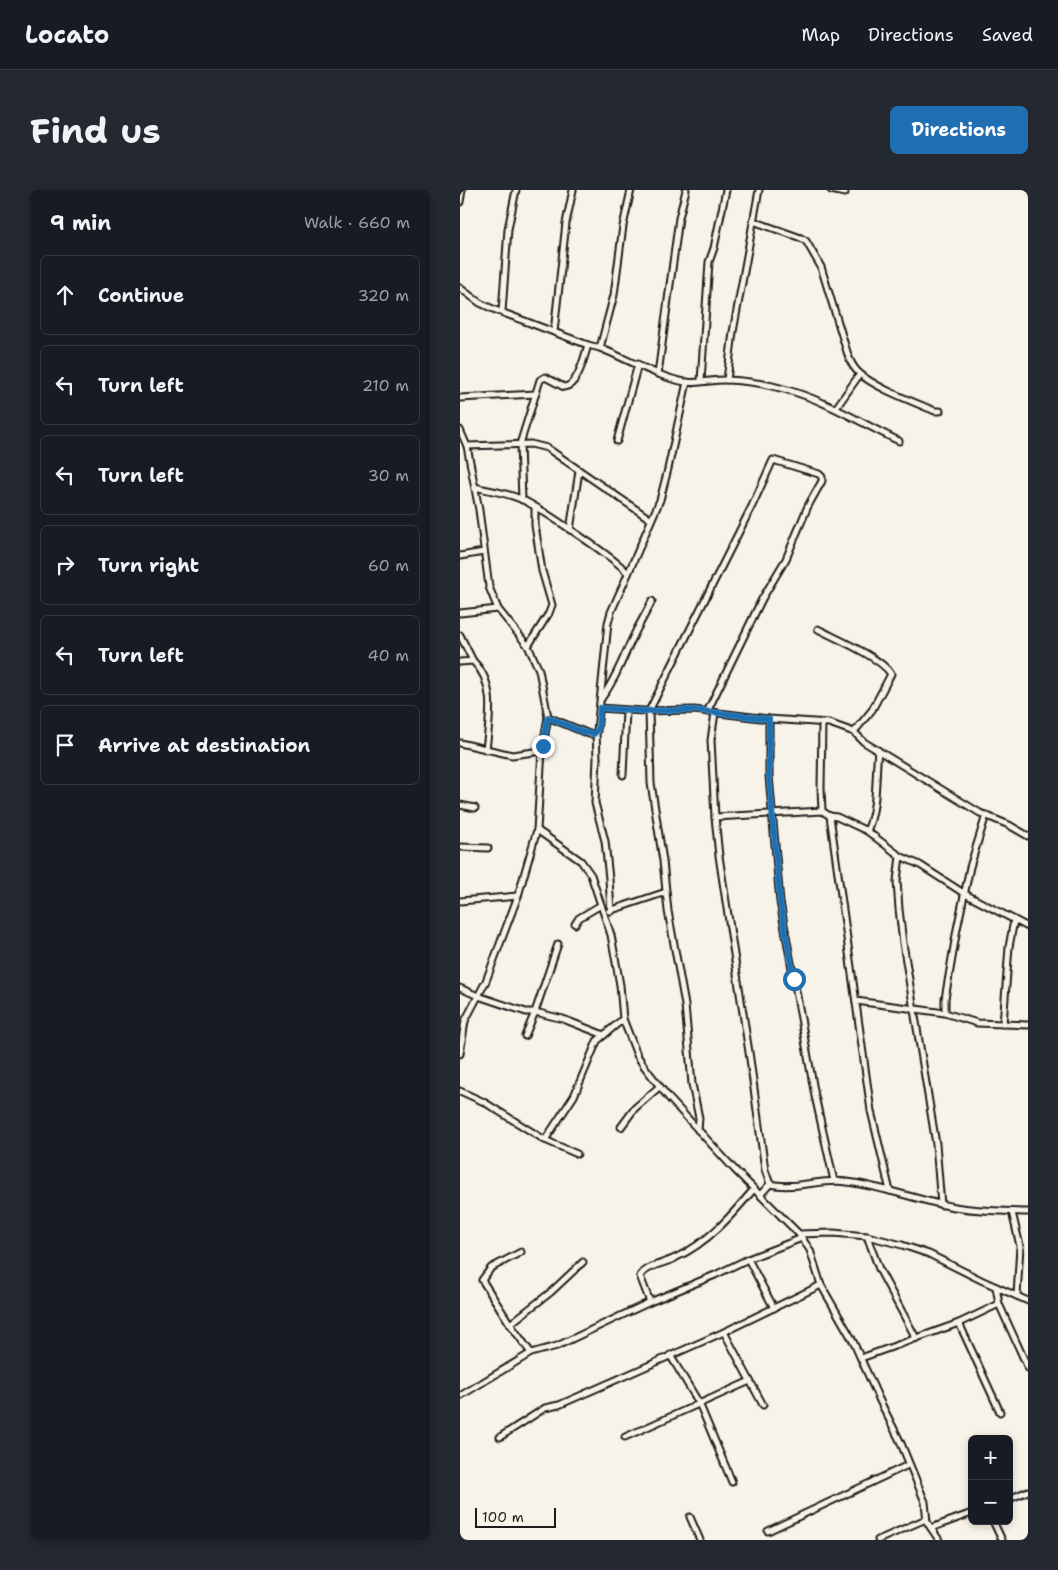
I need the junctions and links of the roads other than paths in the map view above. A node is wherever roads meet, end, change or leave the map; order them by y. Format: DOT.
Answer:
graph roads {
  1 [pos="462,190"];
  2 [pos="516,190"];
  3 [pos="573,190"];
  4 [pos="631,190"];
  5 [pos="686,190"];
  6 [pos="726,190"];
  7 [pos="759,190"];
  8 [pos="831,190"];
  9 [pos="845,193"];
  10 [pos="460,202"];
  11 [pos="753,222"];
  12 [pos="460,288"];
  13 [pos="502,312"];
  14 [pos="554,332"];
  15 [pos="588,345"];
  16 [pos="600,348"];
  17 [pos="638,364"];
  18 [pos="658,374"];
  19 [pos="860,374"];
  20 [pos="727,380"];
  21 [pos="701,381"];
  22 [pos="687,382"];
  23 [pos="536,394"];
  24 [pos="460,398"];
  25 [pos="836,408"];
  26 [pos="940,411"];
  27 [pos="460,430"];
  28 [pos="616,441"];
  29 [pos="900,441"];
  30 [pos="520,444"];
  31 [pos="467,446"];
  32 [pos="580,471"];
  33 [pos="475,487"];
  34 [pos="522,500"];
  35 [pos="535,508"];
  36 [pos="650,519"];
  37 [pos="570,530"];
  38 [pos="484,552"];
  39 [pos="460,556"];
  40 [pos="628,574"];
  41 [pos="652,601"];
  42 [pos="498,609"];
  43 [pos="460,613"];
  44 [pos="818,629"];
  45 [pos="460,635"];
  46 [pos="528,646"];
  47 [pos="473,661"];
  48 [pos="460,662"];
  49 [pos="601,700"];
  50 [pos="600,708"];
  51 [pos="626,711"];
  52 [pos="649,711"];
  53 [pos="707,712"];
  54 [pos="716,713"];
  55 [pos="548,717"];
  56 [pos="769,719"];
  57 [pos="822,722"];
  58 [pos="596,732"];
  59 [pos="854,732"];
  60 [pos="460,744"];
  61 [pos="486,750"];
  62 [pos="878,750"];
  63 [pos="542,751"];
  64 [pos="623,775"];
  65 [pos="460,804"];
  66 [pos="476,808"];
  67 [pos="822,811"];
  68 [pos="772,814"];
  69 [pos="986,815"];
  70 [pos="830,816"];
  71 [pos="715,817"];
  72 [pos="537,830"];
  73 [pos="867,831"];
  74 [pos="1028,836"];
  75 [pos="460,847"];
  76 [pos="488,848"];
  77 [pos="900,856"];
  78 [pos="666,892"];
  79 [pos="965,894"];
  80 [pos="518,896"];
  81 [pos="460,901"];
  82 [pos="601,905"];
  83 [pos="611,911"];
  84 [pos="604,913"];
  85 [pos="1014,920"];
  86 [pos="575,924"];
  87 [pos="1028,927"];
  88 [pos="558,944"];
  89 [pos="460,988"];
  90 [pos="478,996"];
  91 [pos="856,1001"];
  92 [pos="913,1008"];
  93 [pos="535,1012"];
  94 [pos="945,1013"];
  95 [pos="623,1019"];
  96 [pos="1003,1024"];
  97 [pos="1028,1025"];
  98 [pos="604,1035"];
  99 [pos="525,1036"];
  100 [pos="460,1054"];
  101 [pos="659,1087"];
  102 [pos="460,1091"];
  103 [pos="621,1127"];
  104 [pos="698,1130"];
  105 [pos="545,1140"];
  106 [pos="577,1154"];
  107 [pos="834,1181"];
  108 [pos="770,1184"];
  109 [pos="754,1189"];
  110 [pos="890,1191"];
  111 [pos="760,1195"];
  112 [pos="942,1205"];
  113 [pos="1012,1212"];
  114 [pos="1028,1212"];
  115 [pos="801,1236"];
  116 [pos="867,1236"];
  117 [pos="521,1252"];
  118 [pos="748,1259"];
  119 [pos="583,1262"];
  120 [pos="821,1285"];
  121 [pos="996,1288"];
  122 [pos="1017,1296"];
  123 [pos="1028,1301"];
  124 [pos="650,1302"];
  125 [pos="999,1304"];
  126 [pos="774,1308"];
  127 [pos="959,1323"];
  128 [pos="510,1324"];
  129 [pos="724,1332"];
  130 [pos="916,1338"];
  131 [pos="531,1353"];
  132 [pos="670,1355"];
  133 [pos="861,1358"];
  134 [pos="1028,1368"];
  135 [pos="750,1381"];
  136 [pos="460,1396"];
  137 [pos="699,1403"];
  138 [pos="763,1405"];
  139 [pos="1000,1412"];
  140 [pos="500,1437"];
  141 [pos="625,1437"];
  142 [pos="908,1465"];
  143 [pos="732,1482"];
  144 [pos="1028,1492"];
  145 [pos="1013,1497"];
  146 [pos="968,1514"];
  147 [pos="690,1517"];
  148 [pos="926,1519"];
  149 [pos="995,1525"];
  150 [pos="931,1528"];
  151 [pos="768,1531"];
  152 [pos="700,1540"];
  153 [pos="878,1540"];
  154 [pos="939,1540"];
  155 [pos="1002,1540"];
  1 -- 10 [label="street"];
  2 -- 13 [label="street"];
  3 -- 14 [label="street"];
  4 -- 16 [label="street"];
  5 -- 18 [label="street"];
  6 -- 21 [label="street"];
  7 -- 11 [label="street"];
  8 -- 9 [label="street"];
  11 -- 19 [label="street"];
  11 -- 20 [label="street"];
  12 -- 13 [label="street"];
  13 -- 14 [label="street"];
  14 -- 15 [label="street"];
  15 -- 16 [label="street"];
  15 -- 23 [label="street"];
  16 -- 17 [label="street"];
  17 -- 18 [label="street"];
  17 -- 28 [label="street"];
  18 -- 22 [label="street"];
  19 -- 25 [label="street"];
  19 -- 26 [label="street"];
  20 -- 21 [label="street"];
  20 -- 25 [label="street"];
  21 -- 22 [label="street"];
  22 -- 36 [label="street"];
  23 -- 24 [label="street"];
  23 -- 30 [label="street"];
  25 -- 29 [label="street"];
  27 -- 31 [label="street"];
  30 -- 31 [label="street"];
  30 -- 32 [label="street"];
  30 -- 34 [label="street"];
  31 -- 33 [label="street"];
  32 -- 36 [label="street"];
  32 -- 37 [label="street"];
  33 -- 34 [label="street"];
  33 -- 38 [label="street"];
  34 -- 35 [label="street"];
  35 -- 37 [label="street"];
  35 -- 46 [label="street"];
  36 -- 40 [label="street"];
  37 -- 40 [label="street"];
  38 -- 39 [label="street"];
  38 -- 42 [label="street"];
  40 -- 49 [label="street"];
  41 -- 49 [label="street"];
  42 -- 43 [label="street"];
  42 -- 46 [label="street"];
  44 -- 59 [label="street"];
  45 -- 47 [label="street"];
  46 -- 55 [label="street"];
  47 -- 48 [label="street"];
  47 -- 61 [label="street"];
  49 -- 50 [label="street"];
  50 -- 51 [label="street"];
  50 -- 58 [label="street"];
  51 -- 52 [label="street"];
  51 -- 64 [label="street"];
  52 -- 53 [label="street"];
  52 -- 53 [label="street"];
  52 -- 78 [label="street"];
  53 -- 54 [label="street"];
  54 -- 56 [label="street"];
  54 -- 71 [label="street"];
  55 -- 58 [label="street"];
  55 -- 63 [label="street"];
  56 -- 57 [label="street"];
  56 -- 68 [label="street"];
  57 -- 59 [label="street"];
  57 -- 67 [label="street"];
  58 -- 83 [label="street"];
  59 -- 62 [label="street"];
  60 -- 61 [label="street"];
  61 -- 63 [label="street"];
  62 -- 69 [label="street"];
  62 -- 73 [label="street"];
  63 -- 72 [label="street"];
  65 -- 66 [label="street"];
  67 -- 68 [label="street"];
  67 -- 70 [label="street"];
  68 -- 71 [label="street"];
  68 -- 107 [label="street"];
  69 -- 74 [label="street"];
  69 -- 79 [label="street"];
  70 -- 73 [label="street"];
  70 -- 91 [label="street"];
  71 -- 108 [label="street"];
  72 -- 80 [label="street"];
  72 -- 82 [label="street"];
  73 -- 77 [label="street"];
  75 -- 76 [label="street"];
  77 -- 79 [label="street"];
  77 -- 92 [label="street"];
  78 -- 83 [label="street"];
  78 -- 104 [label="street"];
  79 -- 85 [label="street"];
  79 -- 94 [label="street"];
  80 -- 81 [label="street"];
  80 -- 90 [label="street"];
  82 -- 84 [label="street"];
  82 -- 86 [label="street"];
  83 -- 84 [label="street"];
  84 -- 95 [label="street"];
  85 -- 87 [label="street"];
  85 -- 96 [label="street"];
  88 -- 93 [label="street"];
  89 -- 90 [label="street"];
  90 -- 93 [label="street"];
  90 -- 100 [label="street"];
  91 -- 92 [label="street"];
  91 -- 110 [label="street"];
  92 -- 94 [label="street"];
  92 -- 112 [label="street"];
  93 -- 98 [label="street"];
  93 -- 99 [label="street"];
  94 -- 96 [label="street"];
  95 -- 98 [label="street"];
  95 -- 101 [label="street"];
  96 -- 97 [label="street"];
  98 -- 105 [label="street"];
  101 -- 103 [label="street"];
  101 -- 104 [label="street"];
  102 -- 105 [label="street"];
  104 -- 109 [label="street"];
  105 -- 106 [label="street"];
  107 -- 108 [label="street"];
  107 -- 110 [label="street"];
  108 -- 111 [label="street"];
  109 -- 111 [label="street"];
  109 -- 124 [label="street"];
  110 -- 112 [label="street"];
  111 -- 115 [label="street"];
  112 -- 113 [label="street"];
  113 -- 114 [label="street"];
  113 -- 122 [label="street"];
  115 -- 116 [label="street"];
  115 -- 118 [label="street"];
  115 -- 120 [label="street"];
  116 -- 121 [label="street"];
  116 -- 130 [label="street"];
  117 -- 128 [label="street"];
  118 -- 124 [label="street"];
  118 -- 126 [label="street"];
  119 -- 128 [label="street"];
  120 -- 126 [label="street"];
  120 -- 133 [label="street"];
  121 -- 122 [label="street"];
  121 -- 125 [label="street"];
  122 -- 123 [label="street"];
  124 -- 131 [label="street"];
  125 -- 127 [label="street"];
  125 -- 134 [label="street"];
  126 -- 129 [label="street"];
  127 -- 130 [label="street"];
  127 -- 139 [label="street"];
  128 -- 131 [label="street"];
  129 -- 132 [label="street"];
  129 -- 135 [label="street"];
  130 -- 133 [label="street"];
  131 -- 136 [label="street"];
  132 -- 137 [label="street"];
  132 -- 140 [label="street"];
  133 -- 142 [label="street"];
  135 -- 137 [label="street"];
  135 -- 138 [label="street"];
  137 -- 141 [label="street"];
  137 -- 143 [label="street"];
  142 -- 148 [label="street"];
  142 -- 151 [label="street"];
  144 -- 145 [label="street"];
  146 -- 150 [label="street"];
  147 -- 152 [label="street"];
  148 -- 150 [label="street"];
  148 -- 153 [label="street"];
  149 -- 155 [label="street"];
  150 -- 154 [label="street"];
}
